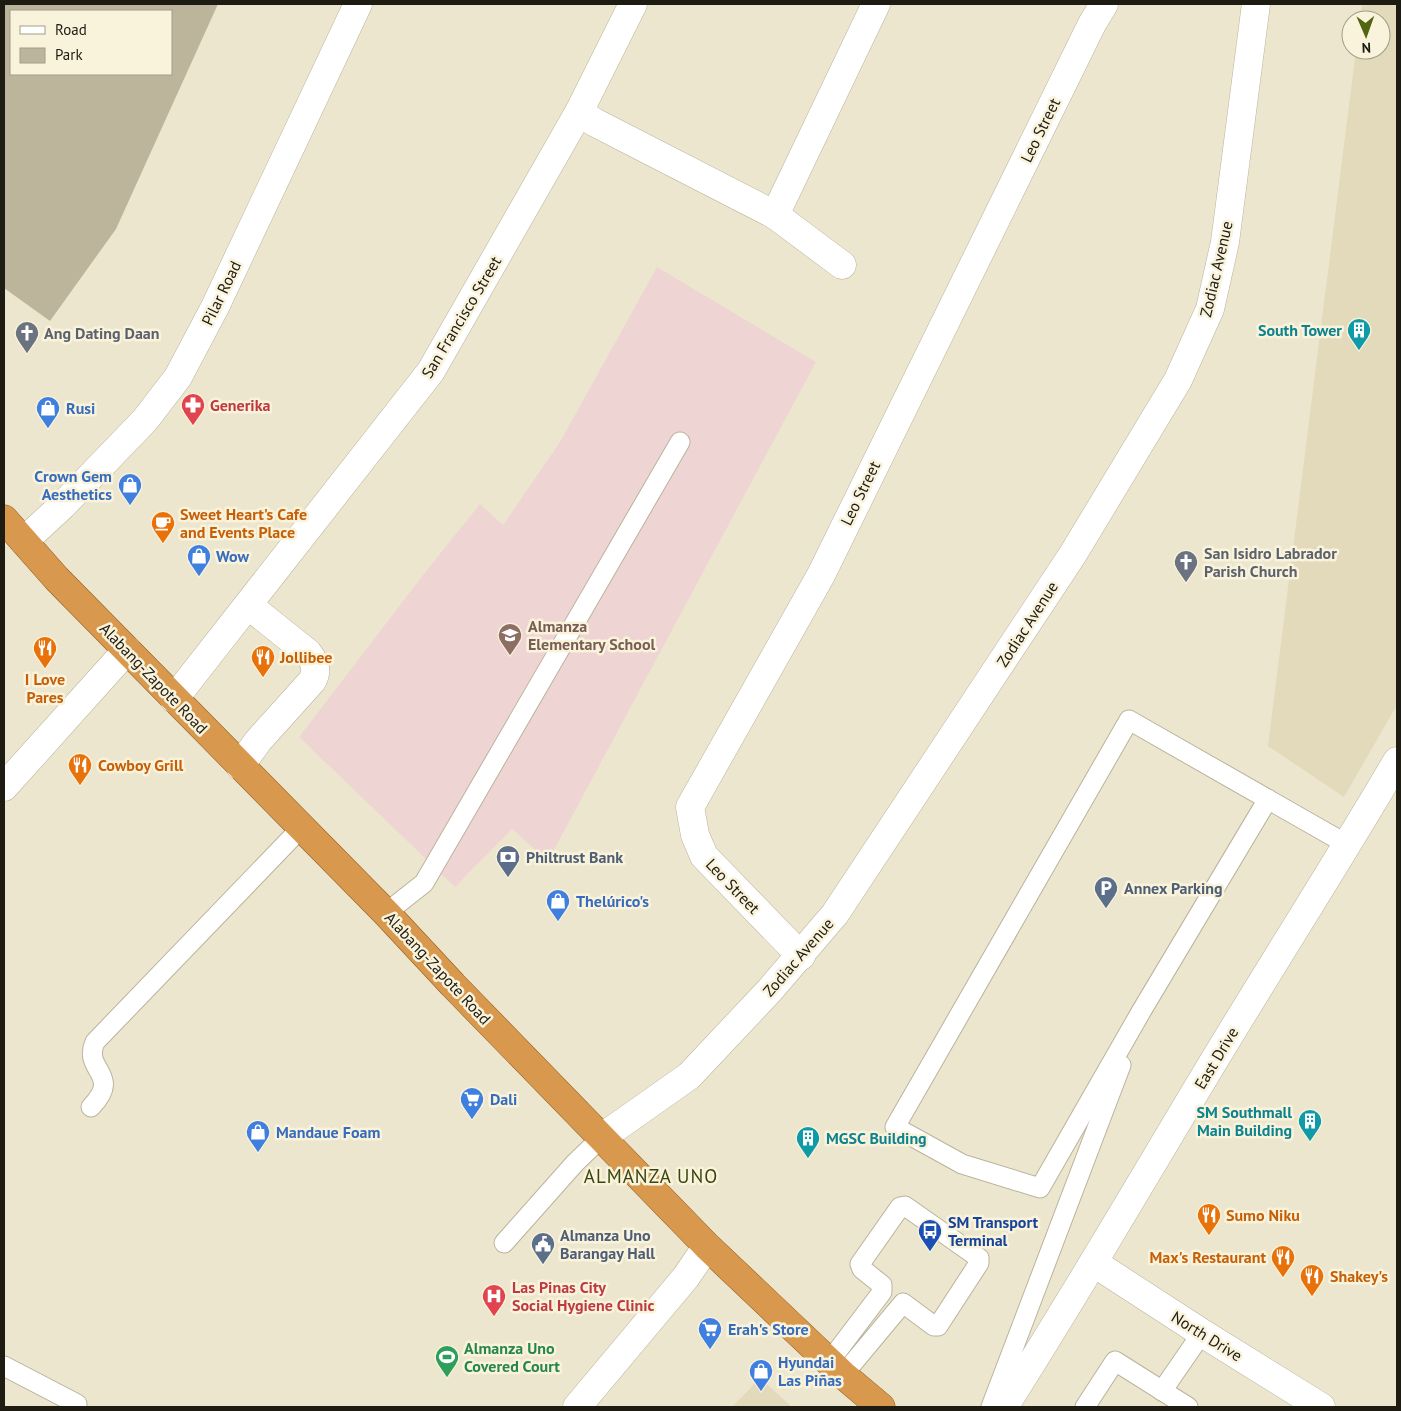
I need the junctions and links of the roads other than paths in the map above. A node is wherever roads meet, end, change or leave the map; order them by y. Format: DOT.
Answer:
graph roads {
  1 [pos="358,4"];
  2 [pos="633,4"];
  3 [pos="876,4"];
  4 [pos="1104,4"];
  5 [pos="1256,4"];
  6 [pos="579,112"];
  7 [pos="775,215"];
  8 [pos="842,265"];
  9 [pos="680,442"];
  10 [pos="4,519"];
  11 [pos="24,541"];
  12 [pos="248,605"];
  13 [pos="127,650"];
  14 [pos="174,700"];
  15 [pos="1397,761"];
  16 [pos="240,766"];
  17 [pos="4,787"];
  18 [pos="1268,799"];
  19 [pos="302,828"];
  20 [pos="1348,845"];
  21 [pos="386,913"];
  22 [pos="800,956"];
  23 [pos="1142,1010"];
  24 [pos="91,1107"];
  25 [pos="601,1138"];
  26 [pos="504,1243"];
  27 [pos="708,1246"];
  28 [pos="1094,1264"];
  29 [pos="1202,1333"];
  30 [pos="4,1366"];
  31 [pos="836,1368"];
  32 [pos="1162,1391"];
  33 [pos="77,1406"];
  34 [pos="577,1407"];
  35 [pos="880,1407"];
  36 [pos="991,1407"];
  37 [pos="1004,1407"];
  38 [pos="1086,1407"];
  39 [pos="1188,1407"];
  40 [pos="1321,1407"];
  1 -- 11 [label="street, Pilar Road"];
  2 -- 6 [label="street, San Francisco Street"];
  3 -- 7 [label="street"];
  4 -- 22 [label="street, Leo Street"];
  5 -- 22 [label="street, Zodiac Avenue"];
  6 -- 7 [label="street"];
  6 -- 12 [label="street, San Francisco Street"];
  7 -- 8 [label="street"];
  9 -- 21 [label="lane"];
  10 -- 11 [label="highway, Alabang-Zapote Road"];
  11 -- 13 [label="highway, Alabang-Zapote Road"];
  12 -- 14 [label="street, San Francisco Street"];
  12 -- 16 [label="street"];
  13 -- 14 [label="highway, Alabang-Zapote Road"];
  13 -- 17 [label="street"];
  14 -- 16 [label="highway, Alabang-Zapote Road"];
  15 -- 20 [label="street, East Drive"];
  16 -- 19 [label="highway, Alabang-Zapote Road"];
  18 -- 20 [label="lane"];
  18 -- 23 [label="lane"];
  18 -- 23 [label="lane"];
  19 -- 21 [label="highway, Alabang-Zapote Road"];
  19 -- 24 [label="lane"];
  20 -- 28 [label="street, East Drive"];
  21 -- 25 [label="highway, Alabang-Zapote Road"];
  22 -- 25 [label="street, Zodiac Avenue"];
  23 -- 36 [label="lane"];
  25 -- 26 [label="lane"];
  25 -- 27 [label="highway, Alabang-Zapote Road"];
  27 -- 31 [label="highway, Alabang-Zapote Road"];
  27 -- 34 [label="street"];
  28 -- 29 [label="street, North Drive"];
  28 -- 37 [label="street, East Drive"];
  29 -- 32 [label="lane"];
  29 -- 40 [label="street, North Drive"];
  30 -- 33 [label="lane"];
  31 -- 31 [label="lane"];
  31 -- 35 [label="highway, Alabang-Zapote Road"];
  32 -- 38 [label="lane"];
  32 -- 39 [label="lane"];
}
